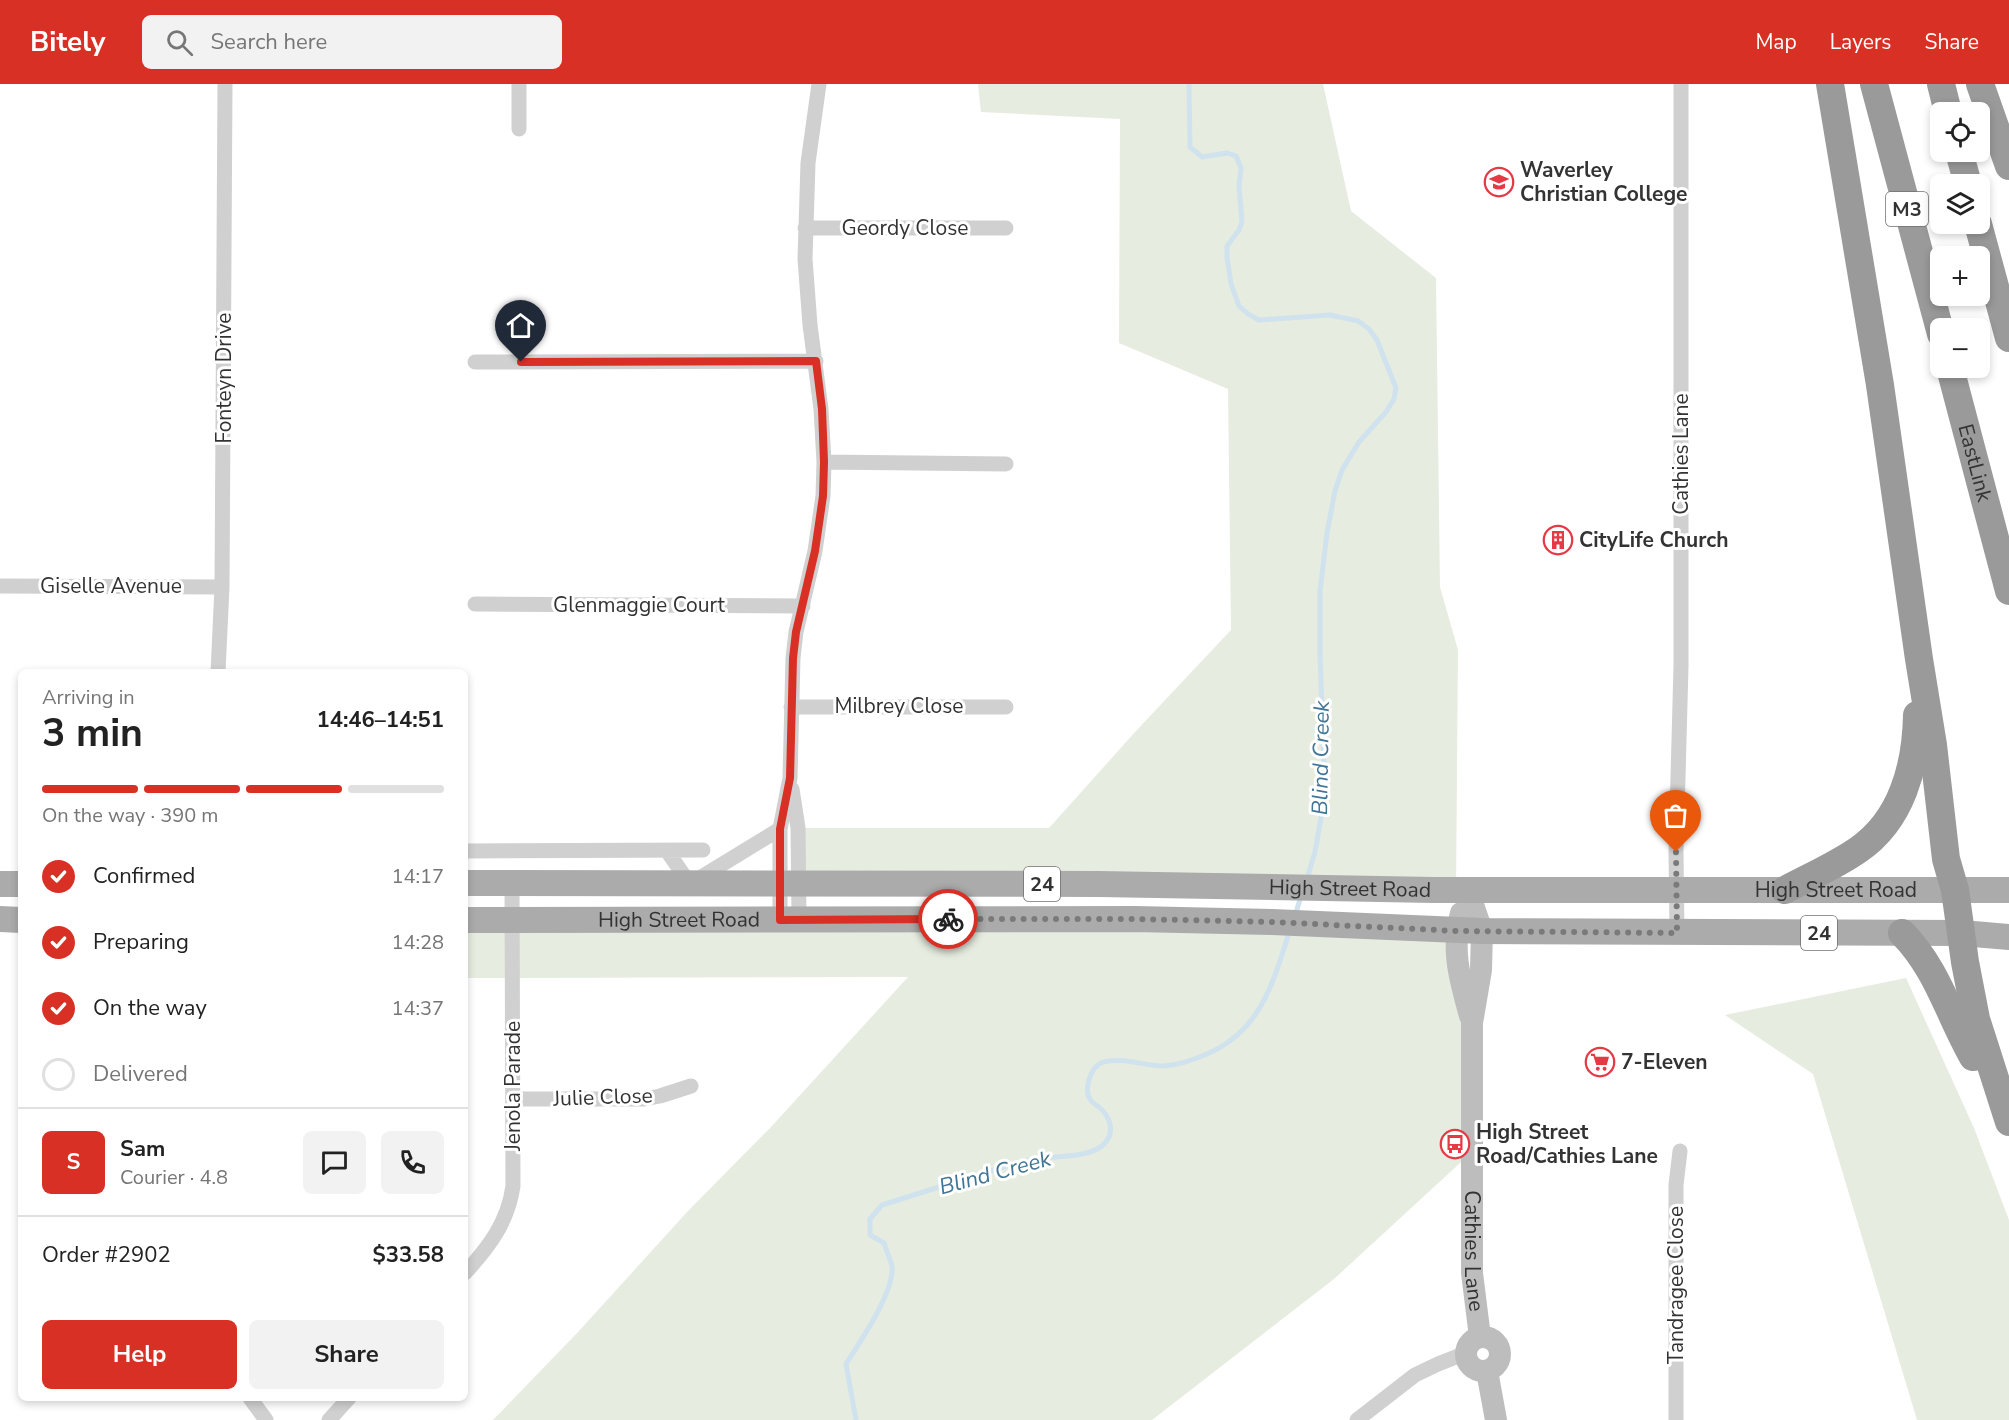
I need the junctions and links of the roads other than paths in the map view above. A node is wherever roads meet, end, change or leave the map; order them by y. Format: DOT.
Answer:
graph roads {
  1 [pos="225,84"];
  2 [pos="519,84"];
  3 [pos="819,84"];
  4 [pos="1681,84"];
  5 [pos="1830,84"];
  6 [pos="1874,84"];
  7 [pos="1941,84"];
  8 [pos="1980,84"];
  9 [pos="1946,102"];
  10 [pos="519,129"];
  11 [pos="2009,166"];
  12 [pos="805,228"];
  13 [pos="1006,228"];
  14 [pos="1981,234"];
  15 [pos="1937,318"];
  16 [pos="2009,338"];
  17 [pos="816,361"];
  18 [pos="476,362"];
  19 [pos="1953,378"];
  20 [pos="824,462"];
  21 [pos="1006,464"];
  22 [pos="0,586"];
  23 [pos="222,586"];
  24 [pos="2009,591"];
  25 [pos="475,604"];
  26 [pos="803,606"];
  27 [pos="1919,659"];
  28 [pos="218,669"];
  29 [pos="791,707"];
  30 [pos="1006,707"];
  31 [pos="790,778"];
  32 [pos="780,829"];
  33 [pos="703,850"];
  34 [pos="468,851"];
  35 [pos="667,851"];
  36 [pos="0,884"];
  37 [pos="18,884"];
  38 [pos="468,884"];
  39 [pos="512,884"];
  40 [pos="690,884"];
  41 [pos="789,884"];
  42 [pos="1676,889"];
  43 [pos="1468,890"];
  44 [pos="1785,890"];
  45 [pos="1954,890"];
  46 [pos="2009,890"];
  47 [pos="0,920"];
  48 [pos="18,920"];
  49 [pos="468,920"];
  50 [pos="512,920"];
  51 [pos="789,920"];
  52 [pos="1457,931"];
  53 [pos="1482,931"];
  54 [pos="1677,933"];
  55 [pos="1902,933"];
  56 [pos="1962,933"];
  57 [pos="2009,937"];
  58 [pos="1472,1023"];
  59 [pos="691,1086"];
  60 [pos="514,1099"];
  61 [pos="2008,1119"];
  62 [pos="1680,1151"];
  63 [pos="468,1270"];
  64 [pos="1473,1345"];
  65 [pos="1487,1371"];
  66 [pos="252,1401"];
  67 [pos="347,1401"];
  68 [pos="266,1420"];
  69 [pos="329,1420"];
  70 [pos="1356,1420"];
  71 [pos="1496,1420"];
  72 [pos="1676,1420"];
  1 -- 23 [label="street, Fonteyn Drive"];
  2 -- 10 [label="street"];
  3 -- 12 [label="street"];
  4 -- 42 [label="street, Cathies Lane"];
  5 -- 27 [label="highway"];
  6 -- 15 [label="highway, M3"];
  7 -- 9 [label="highway"];
  8 -- 11 [label="highway"];
  12 -- 13 [label="street, Geordy Close"];
  12 -- 17 [label="street"];
  14 -- 16 [label="highway"];
  17 -- 18 [label="street"];
  17 -- 20 [label="street"];
  19 -- 24 [label="highway, EastLink"];
  20 -- 21 [label="street"];
  20 -- 26 [label="street"];
  22 -- 23 [label="street, Giselle Avenue"];
  23 -- 28 [label="street, Fonteyn Drive"];
  25 -- 26 [label="street, Glenmaggie Court"];
  26 -- 29 [label="street"];
  27 -- 44 [label="highway"];
  27 -- 45 [label="highway"];
  29 -- 30 [label="street, Milbrey Close"];
  29 -- 31 [label="street"];
  31 -- 32 [label="street"];
  31 -- 41 [label="street"];
  32 -- 40 [label="street"];
  32 -- 41 [label="street"];
  33 -- 35 [label="street"];
  34 -- 35 [label="street"];
  35 -- 40 [label="street, High Street Road"];
  36 -- 37 [label="main road"];
  38 -- 39 [label="main road, High Street Road / 24"];
  39 -- 40 [label="main road, High Street Road / 24"];
  39 -- 50 [label="street, Jenola Parade"];
  40 -- 41 [label="main road, High Street Road / 24"];
  41 -- 43 [label="main road, High Street Road / 24"];
  41 -- 51 [label="street"];
  42 -- 43 [label="main road, High Street Road / 24"];
  42 -- 44 [label="main road, High Street Road / 24"];
  42 -- 54 [label="street, Cathies Lane"];
  43 -- 52 [label="street, Cathies Lane"];
  43 -- 53 [label="street, Cathies Lane"];
  44 -- 45 [label="main road, High Street Road / 24"];
  45 -- 46 [label="main road, High Street Road / 24"];
  45 -- 56 [label="highway"];
  47 -- 48 [label="main road"];
  49 -- 50 [label="main road, High Street Road / 24"];
  50 -- 51 [label="main road, High Street Road / 24"];
  50 -- 60 [label="street, Jenola Parade"];
  51 -- 52 [label="main road, High Street Road / 24"];
  52 -- 53 [label="main road, High Street Road / 24"];
  52 -- 58 [label="street, Cathies Lane"];
  53 -- 54 [label="main road, High Street Road / 24"];
  53 -- 58 [label="street, Cathies Lane"];
  54 -- 55 [label="main road, High Street Road / 24"];
  55 -- 56 [label="main road, High Street Road / 24"];
  55 -- 61 [label="highway"];
  56 -- 57 [label="main road, High Street Road / 24"];
  56 -- 61 [label="highway"];
  58 -- 64 [label="street, Cathies Lane"];
  59 -- 60 [label="street, Julie Close"];
  60 -- 63 [label="street, Jenola Parade"];
  62 -- 72 [label="street, Tandragee Close"];
  64 -- 65 [label="street"];
  64 -- 65 [label="street"];
  64 -- 70 [label="street"];
  65 -- 71 [label="street"];
  66 -- 68 [label="street"];
  67 -- 69 [label="street"];
}
